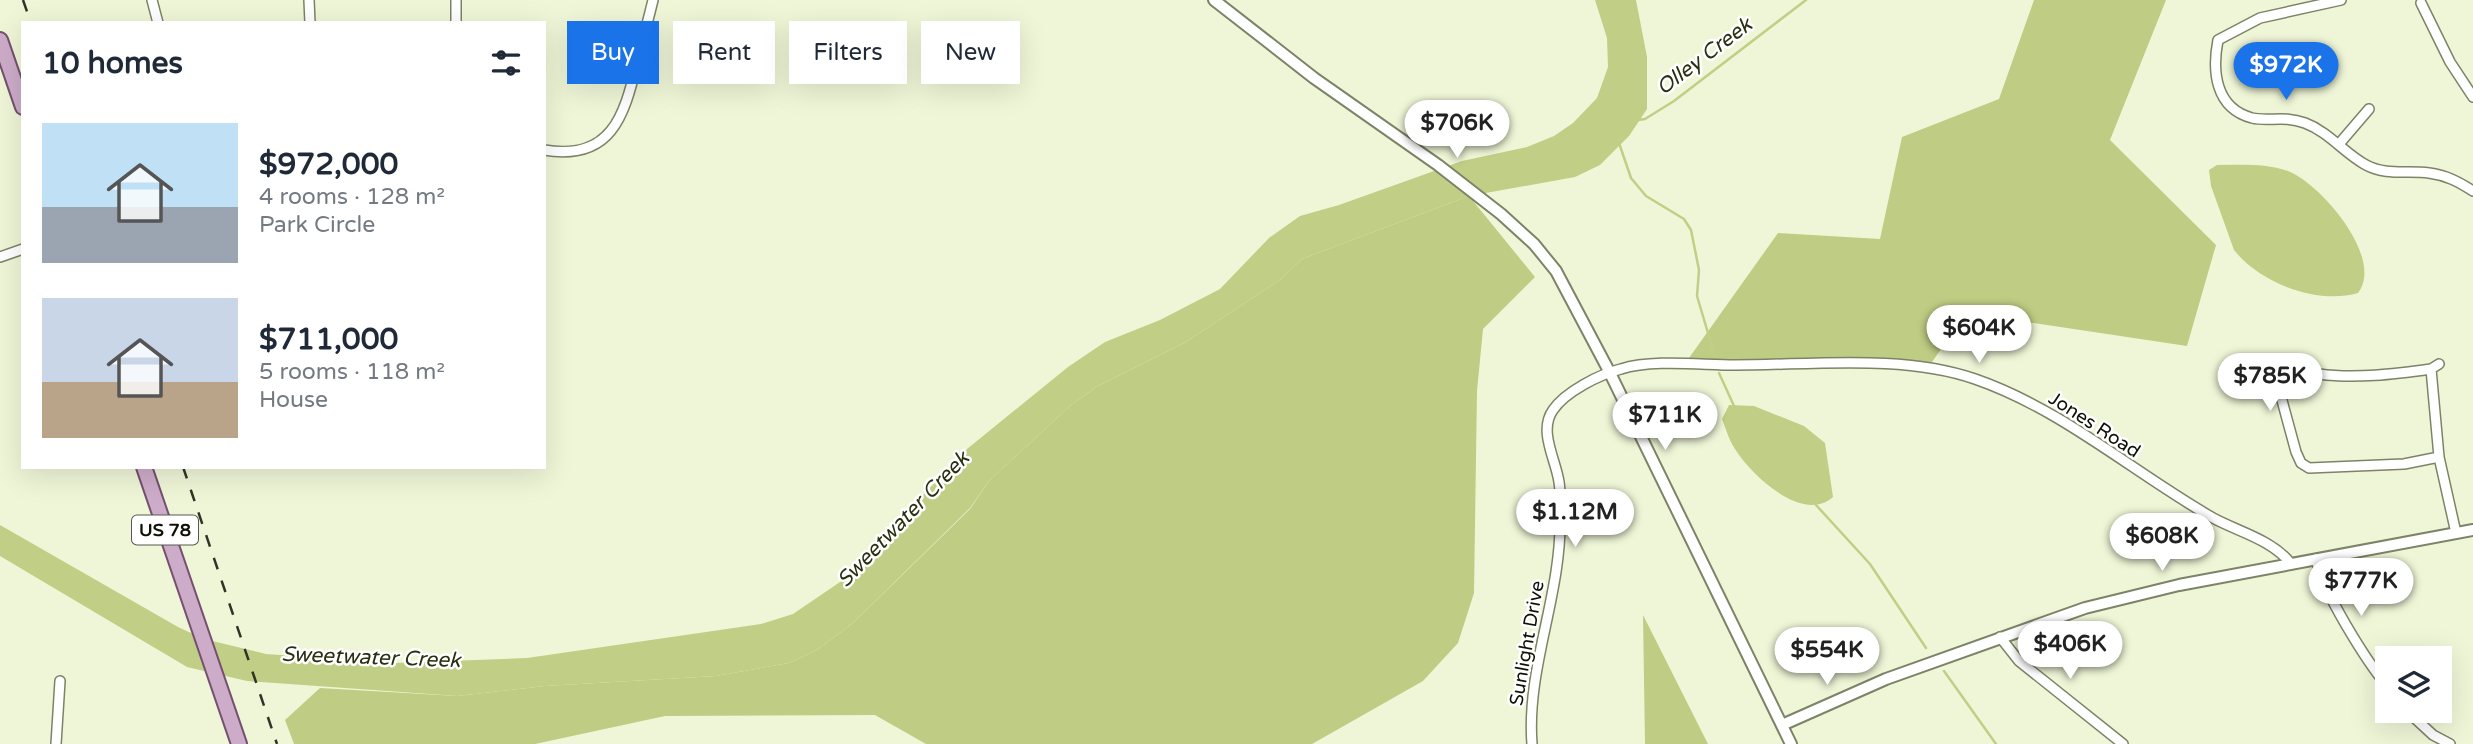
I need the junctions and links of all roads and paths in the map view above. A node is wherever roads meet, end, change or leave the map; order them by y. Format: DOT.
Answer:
graph roads {
  1 [pos="152,0"];
  2 [pos="309,0"];
  3 [pos="456,0"];
  4 [pos="653,0"];
  5 [pos="1214,0"];
  6 [pos="2340,0"];
  7 [pos="2419,1"];
  8 [pos="157,21"];
  9 [pos="310,21"];
  10 [pos="456,21"];
  11 [pos="0,40"];
  12 [pos="2472,94"];
  13 [pos="21,101"];
  14 [pos="2369,109"];
  15 [pos="2339,144"];
  16 [pos="546,150"];
  17 [pos="2473,191"];
  18 [pos="21,250"];
  19 [pos="0,257"];
  20 [pos="1610,373"];
  21 [pos="2439,457"];
  22 [pos="145,469"];
  23 [pos="2473,530"];
  24 [pos="2456,533"];
  25 [pos="2316,559"];
  26 [pos="2291,564"];
  27 [pos="2000,637"];
  28 [pos="2375,668"];
  29 [pos="60,681"];
  30 [pos="2420,723"];
  31 [pos="1782,725"];
  32 [pos="56,744"];
  33 [pos="240,744"];
  34 [pos="1532,744"];
  35 [pos="1791,744"];
  36 [pos="2123,744"];
  37 [pos="2450,744"];
  1 -- 8 [label="street"];
  2 -- 9 [label="street"];
  3 -- 10 [label="street"];
  4 -- 16 [label="street"];
  5 -- 20 [label="street"];
  6 -- 15 [label="street"];
  7 -- 12 [label="street"];
  11 -- 13 [label="main road"];
  14 -- 15 [label="street"];
  15 -- 17 [label="street"];
  18 -- 19 [label="street"];
  20 -- 26 [label="street, Jones Road"];
  20 -- 31 [label="street"];
  20 -- 34 [label="street, Sunlight Drive"];
  21 -- 21 [label="street"];
  21 -- 24 [label="street"];
  22 -- 33 [label="main road, US 78"];
  23 -- 24 [label="street"];
  24 -- 25 [label="street"];
  25 -- 26 [label="street"];
  25 -- 28 [label="street"];
  26 -- 27 [label="street"];
  27 -- 31 [label="street"];
  27 -- 36 [label="street"];
  29 -- 32 [label="street"];
  30 -- 37 [label="street"];
  31 -- 35 [label="street"];
}
